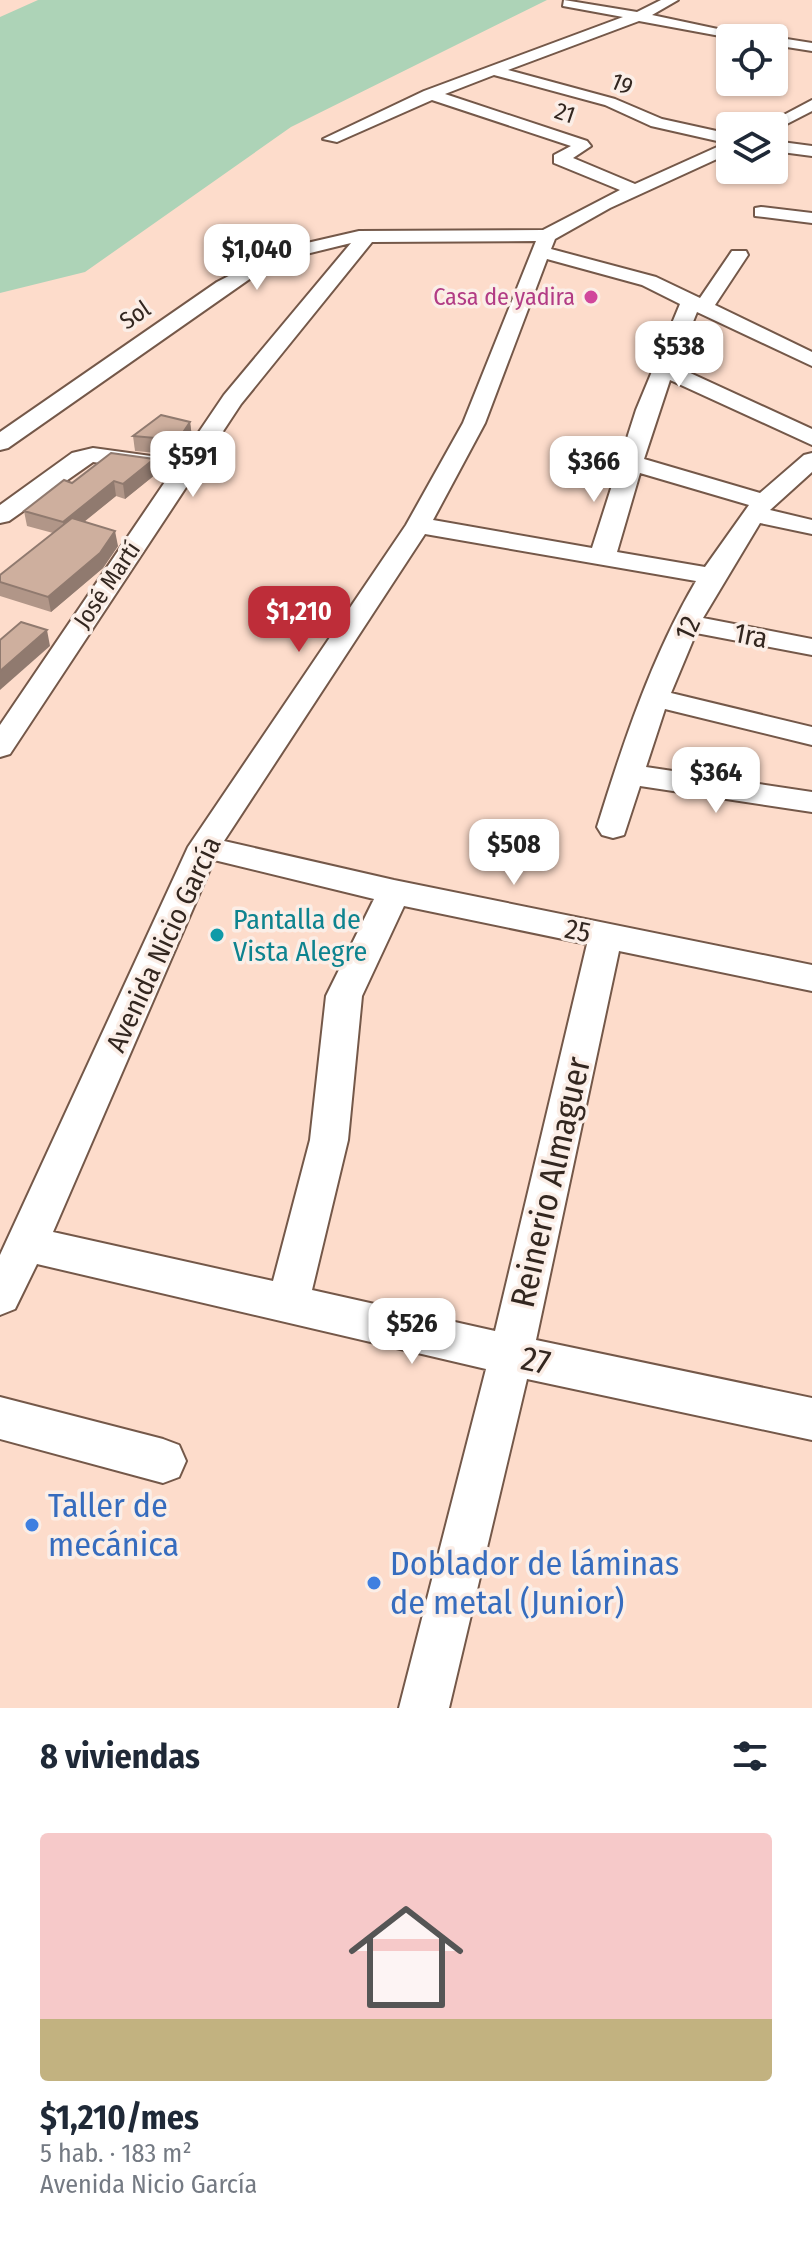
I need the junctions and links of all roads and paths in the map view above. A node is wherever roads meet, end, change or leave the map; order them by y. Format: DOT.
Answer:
graph roads {
  1 [pos="671,0"];
  2 [pos="568,3"];
  3 [pos="639,16"];
  4 [pos="716,31"];
  5 [pos="788,43"];
  6 [pos="812,47"];
  7 [pos="496,71"];
  8 [pos="429,94"];
  9 [pos="812,105"];
  10 [pos="788,117"];
  11 [pos="716,136"];
  12 [pos="331,139"];
  13 [pos="788,148"];
  14 [pos="812,151"];
  15 [pos="716,153"];
  16 [pos="635,190"];
  17 [pos="761,212"];
  18 [pos="812,218"];
  19 [pos="365,238"];
  20 [pos="543,243"];
  21 [pos="739,255"];
  22 [pos="697,304"];
  23 [pos="812,360"];
  24 [pos="662,368"];
  25 [pos="34,418"];
  26 [pos="0,423"];
  27 [pos="812,438"];
  28 [pos="0,443"];
  29 [pos="631,463"];
  30 [pos="810,465"];
  31 [pos="185,468"];
  32 [pos="760,508"];
  33 [pos="0,516"];
  34 [pos="418,525"];
  35 [pos="812,527"];
  36 [pos="602,558"];
  37 [pos="711,576"];
  38 [pos="689,623"];
  39 [pos="812,647"];
  40 [pos="655,698"];
  41 [pos="812,736"];
  42 [pos="0,747"];
  43 [pos="627,774"];
  44 [pos="812,802"];
  45 [pos="613,827"];
  46 [pos="204,847"];
  47 [pos="394,892"];
  48 [pos="606,935"];
  49 [pos="812,978"];
  50 [pos="27,1244"];
  51 [pos="0,1296"];
  52 [pos="288,1303"];
  53 [pos="511,1355"];
  54 [pos="0,1418"];
  55 [pos="812,1419"];
  56 [pos="163,1461"];
  57 [pos="424,1708"];
  1 -- 3 [label="street"];
  2 -- 3 [label="street"];
  3 -- 4 [label="street"];
  3 -- 7 [label="street"];
  5 -- 6 [label="street"];
  7 -- 8 [label="street"];
  7 -- 11 [label="street, 19"];
  8 -- 12 [label="street"];
  8 -- 16 [label="street, 21"];
  9 -- 10 [label="street"];
  13 -- 14 [label="street"];
  15 -- 16 [label="street"];
  16 -- 20 [label="street"];
  17 -- 18 [label="street"];
  19 -- 20 [label="street, Sol"];
  19 -- 25 [label="street, Sol"];
  19 -- 31 [label="street, José Martí"];
  20 -- 22 [label="street"];
  20 -- 34 [label="street, Avenida Nicio García"];
  21 -- 22 [label="street"];
  22 -- 23 [label="street"];
  22 -- 24 [label="street"];
  24 -- 27 [label="street"];
  24 -- 29 [label="street"];
  25 -- 26 [label="street"];
  25 -- 28 [label="street, Sol"];
  29 -- 32 [label="street"];
  29 -- 36 [label="street"];
  30 -- 32 [label="street, 12"];
  31 -- 33 [label="street"];
  31 -- 42 [label="street, José Martí"];
  32 -- 35 [label="street"];
  32 -- 37 [label="street, 12"];
  34 -- 36 [label="street"];
  34 -- 46 [label="street, Avenida Nicio García"];
  36 -- 37 [label="street"];
  37 -- 38 [label="street, 12"];
  38 -- 39 [label="street, 1ra"];
  38 -- 40 [label="street, 12"];
  40 -- 41 [label="street"];
  40 -- 43 [label="street, 12"];
  43 -- 44 [label="street"];
  43 -- 45 [label="street, 12"];
  46 -- 47 [label="street, 25"];
  46 -- 50 [label="street, Avenida Nicio García"];
  47 -- 48 [label="street, 25"];
  47 -- 52 [label="street"];
  48 -- 49 [label="street, 25"];
  48 -- 53 [label="street, Reinerio Almaguer"];
  50 -- 51 [label="street, Avenida Nicio García"];
  50 -- 52 [label="street, 27"];
  52 -- 53 [label="street, 27"];
  53 -- 55 [label="street, 27"];
  53 -- 57 [label="street, Reinerio Almaguer"];
  54 -- 56 [label="street"];
}
